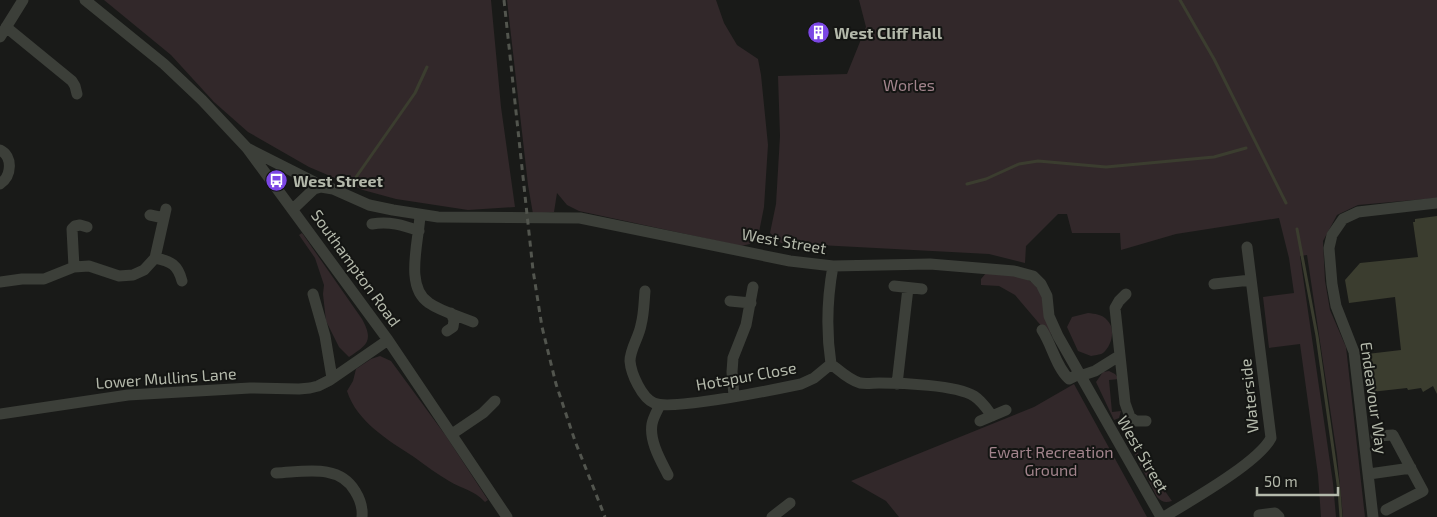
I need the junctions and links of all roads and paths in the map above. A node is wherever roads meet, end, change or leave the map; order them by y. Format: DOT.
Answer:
graph roads {
  1 [pos="23,0"];
  2 [pos="85,0"];
  3 [pos="3,32"];
  4 [pos="77,94"];
  5 [pos="246,148"];
  6 [pos="0,150"];
  7 [pos="0,184"];
  8 [pos="321,187"];
  9 [pos="1437,203"];
  10 [pos="293,209"];
  11 [pos="150,214"];
  12 [pos="420,215"];
  13 [pos="372,224"];
  14 [pos="87,227"];
  15 [pos="419,231"];
  16 [pos="1247,247"];
  17 [pos="155,258"];
  18 [pos="833,266"];
  19 [pos="74,267"];
  20 [pos="1251,280"];
  21 [pos="182,281"];
  22 [pos="0,282"];
  23 [pos="1214,284"];
  24 [pos="894,286"];
  25 [pos="753,287"];
  26 [pos="908,288"];
  27 [pos="922,289"];
  28 [pos="645,291"];
  29 [pos="313,294"];
  30 [pos="1126,294"];
  31 [pos="730,301"];
  32 [pos="751,303"];
  33 [pos="451,313"];
  34 [pos="473,322"];
  35 [pos="1042,330"];
  36 [pos="447,331"];
  37 [pos="388,340"];
  38 [pos="1119,356"];
  39 [pos="831,364"];
  40 [pos="1080,375"];
  41 [pos="332,378"];
  42 [pos="897,384"];
  43 [pos="734,396"];
  44 [pos="496,401"];
  45 [pos="660,405"];
  46 [pos="1006,410"];
  47 [pos="0,414"];
  48 [pos="992,416"];
  49 [pos="980,421"];
  50 [pos="1146,421"];
  51 [pos="452,434"];
  52 [pos="1376,436"];
  53 [pos="1410,468"];
  54 [pos="276,472"];
  55 [pos="1368,474"];
  56 [pos="668,475"];
  57 [pos="790,503"];
  58 [pos="1386,510"];
  59 [pos="778,515"];
  60 [pos="1259,515"];
  61 [pos="362,517"];
  62 [pos="507,517"];
  63 [pos="1162,517"];
  64 [pos="1279,517"];
  65 [pos="1373,517"];
  1 -- 3 [label="street"];
  2 -- 5 [label="street, Southampton Road"];
  3 -- 4 [label="street"];
  5 -- 8 [label="street, West Street"];
  5 -- 10 [label="street, Southampton Road"];
  6 -- 7 [label="street"];
  8 -- 10 [label="street"];
  8 -- 12 [label="street, West Street"];
  9 -- 55 [label="street, Endeavour Way"];
  10 -- 37 [label="street, Southampton Road"];
  11 -- 17 [label="street"];
  12 -- 15 [label="street"];
  12 -- 18 [label="street, West Street"];
  13 -- 15 [label="street"];
  14 -- 19 [label="street"];
  15 -- 33 [label="street"];
  16 -- 20 [label="street, Waterside"];
  17 -- 19 [label="street"];
  17 -- 21 [label="street"];
  18 -- 39 [label="street"];
  18 -- 40 [label="street, West Street"];
  19 -- 22 [label="street"];
  20 -- 23 [label="street"];
  20 -- 63 [label="street, Waterside"];
  24 -- 26 [label="street"];
  25 -- 32 [label="street"];
  26 -- 27 [label="street"];
  26 -- 42 [label="street"];
  28 -- 45 [label="street"];
  29 -- 41 [label="street"];
  30 -- 38 [label="street"];
  31 -- 32 [label="street"];
  32 -- 43 [label="street"];
  33 -- 34 [label="street"];
  33 -- 36 [label="street"];
  35 -- 40 [label="street"];
  37 -- 41 [label="street, Lower Mullins Lane"];
  37 -- 51 [label="street, Southampton Road"];
  38 -- 40 [label="street"];
  38 -- 50 [label="street"];
  39 -- 42 [label="street"];
  39 -- 43 [label="street, Hotspur Close"];
  40 -- 63 [label="street, West Street"];
  41 -- 47 [label="street, Lower Mullins Lane"];
  42 -- 48 [label="street"];
  43 -- 45 [label="street, Hotspur Close"];
  44 -- 51 [label="street"];
  45 -- 56 [label="street"];
  46 -- 48 [label="street"];
  48 -- 49 [label="street"];
  51 -- 62 [label="street, Southampton Road"];
  52 -- 53 [label="street, Endeavour Way"];
  53 -- 55 [label="street, Endeavour Way"];
  53 -- 58 [label="street, Endeavour Way"];
  54 -- 61 [label="street"];
  55 -- 65 [label="street, Endeavour Way"];
  57 -- 59 [label="street"];
  60 -- 64 [label="street"];
}
